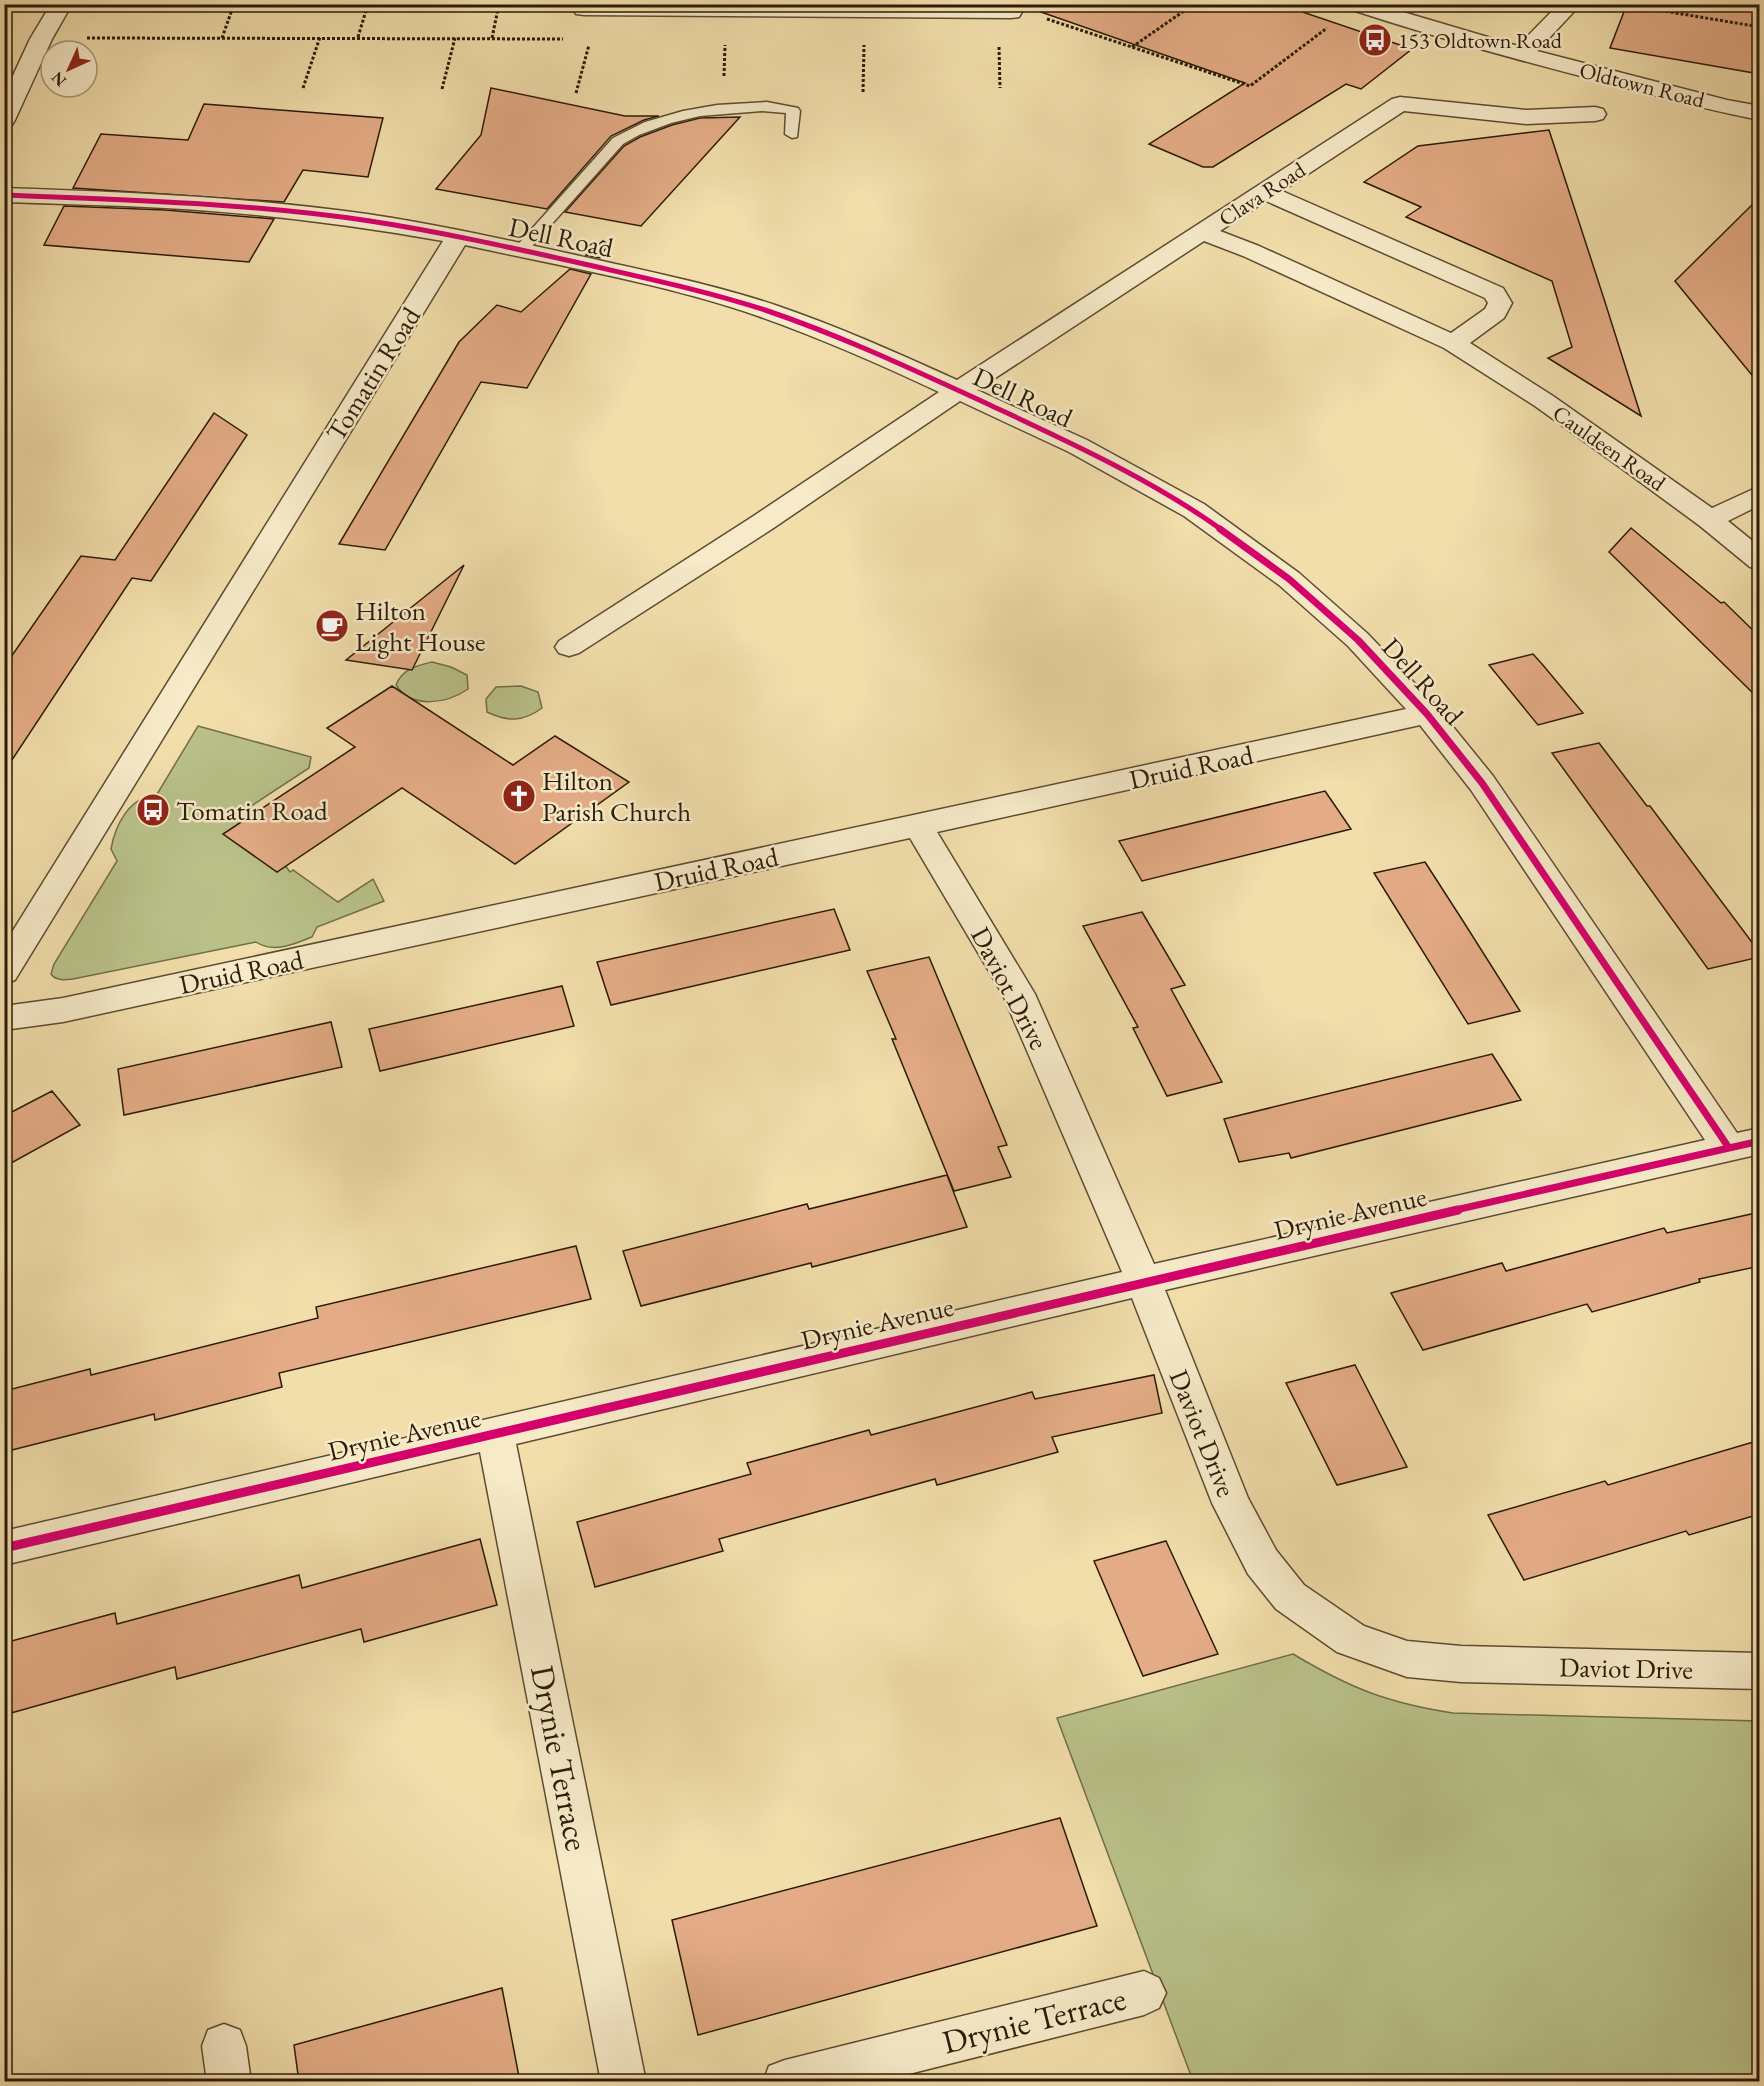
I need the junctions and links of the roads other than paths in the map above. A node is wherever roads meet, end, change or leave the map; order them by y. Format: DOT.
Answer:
graph roads {
  1 [pos="62,4"];
  2 [pos="1353,4"];
  3 [pos="1571,4"];
  4 [pos="807,7"];
  5 [pos="584,9"];
  6 [pos="1011,12"];
  7 [pos="1522,54"];
  8 [pos="1760,113"];
  9 [pos="1595,114"];
  10 [pos="4,120"];
  11 [pos="792,134"];
  12 [pos="1265,192"];
  13 [pos="4,195"];
  14 [pos="1204,233"];
  15 [pos="458,236"];
  16 [pos="521,250"];
  17 [pos="1453,343"];
  18 [pos="959,390"];
  19 [pos="1760,494"];
  20 [pos="1710,520"];
  21 [pos="1760,561"];
  22 [pos="570,648"];
  23 [pos="1427,714"];
  24 [pos="917,825"];
  25 [pos="4,972"];
  26 [pos="4,1018"];
  27 [pos="1744,1145"];
  28 [pos="1144,1281"];
  29 [pos="495,1434"];
  30 [pos="4,1548"];
  31 [pos="1760,1671"];
  32 [pos="1144,1993"];
  33 [pos="624,2082"];
  34 [pos="785,2082"];
  1 -- 10 [label="street"];
  2 -- 7 [label="street, Oldtown Road"];
  3 -- 7 [label="street"];
  4 -- 5 [label="street"];
  4 -- 6 [label="street"];
  7 -- 8 [label="street, Oldtown Road"];
  9 -- 12 [label="street, Clava Road"];
  11 -- 16 [label="lane"];
  12 -- 14 [label="street, Clava Road"];
  12 -- 17 [label="street"];
  13 -- 15 [label="street, Dell Road"];
  14 -- 17 [label="street, Cauldeen Road"];
  14 -- 18 [label="street, Clava Road"];
  15 -- 16 [label="street, Dell Road"];
  15 -- 25 [label="street, Tomatin Road"];
  16 -- 18 [label="street, Dell Road"];
  17 -- 20 [label="street, Cauldeen Road"];
  18 -- 22 [label="street, Dell Road"];
  18 -- 23 [label="street, Dell Road"];
  19 -- 20 [label="street"];
  20 -- 21 [label="street, Cauldeen Road"];
  23 -- 24 [label="street, Druid Road"];
  23 -- 27 [label="street, Dell Road"];
  24 -- 26 [label="street, Druid Road"];
  24 -- 28 [label="street, Daviot Drive"];
  27 -- 28 [label="street, Drynie Avenue"];
  28 -- 29 [label="street, Drynie Avenue"];
  28 -- 31 [label="street, Daviot Drive"];
  29 -- 30 [label="street, Drynie Avenue"];
  29 -- 33 [label="street, Drynie Terrace"];
  32 -- 34 [label="street, Drynie Terrace"];
}
